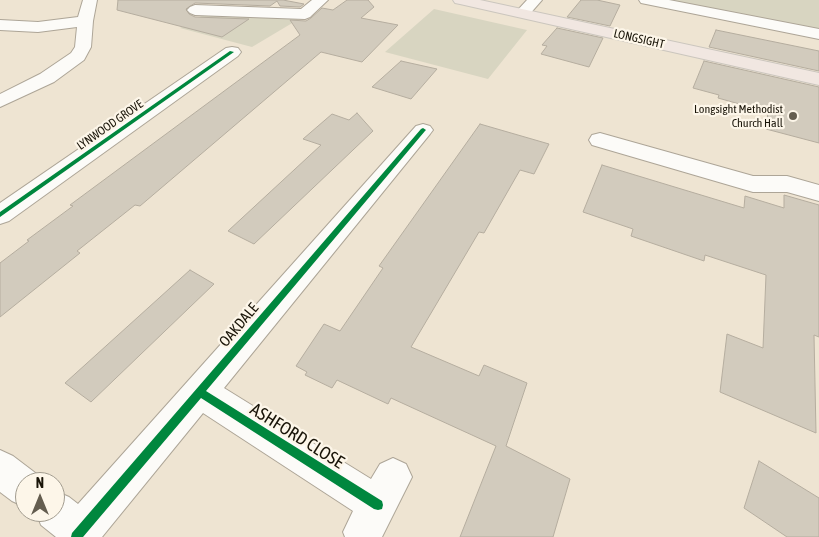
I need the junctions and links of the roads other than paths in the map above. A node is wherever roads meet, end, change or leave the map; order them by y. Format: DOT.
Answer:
graph roads {
  1 [pos="321,0"];
  2 [pos="460,0"];
  3 [pos="534,0"];
  4 [pos="646,0"];
  5 [pos="88,6"];
  6 [pos="194,10"];
  7 [pos="523,13"];
  8 [pos="0,25"];
  9 [pos="819,34"];
  10 [pos="232,52"];
  11 [pos="819,79"];
  12 [pos="0,101"];
  13 [pos="423,130"];
  14 [pos="600,140"];
  15 [pos="819,193"];
  16 [pos="0,215"];
  17 [pos="200,392"];
  18 [pos="0,469"];
  19 [pos="15,480"];
  20 [pos="378,504"];
  21 [pos="71,526"];
  1 -- 6 [label="street"];
  2 -- 7 [label="main road, LONGSIGHT"];
  3 -- 7 [label="street"];
  4 -- 9 [label="street"];
  5 -- 8 [label="street"];
  5 -- 12 [label="street"];
  7 -- 11 [label="main road, LONGSIGHT"];
  10 -- 16 [label="street, LYNWOOD GROVE"];
  13 -- 17 [label="street, OAKDALE"];
  14 -- 15 [label="street"];
  17 -- 20 [label="street, ASHFORD CLOSE"];
  17 -- 21 [label="street, OAKDALE"];
  18 -- 19 [label="street"];
}
